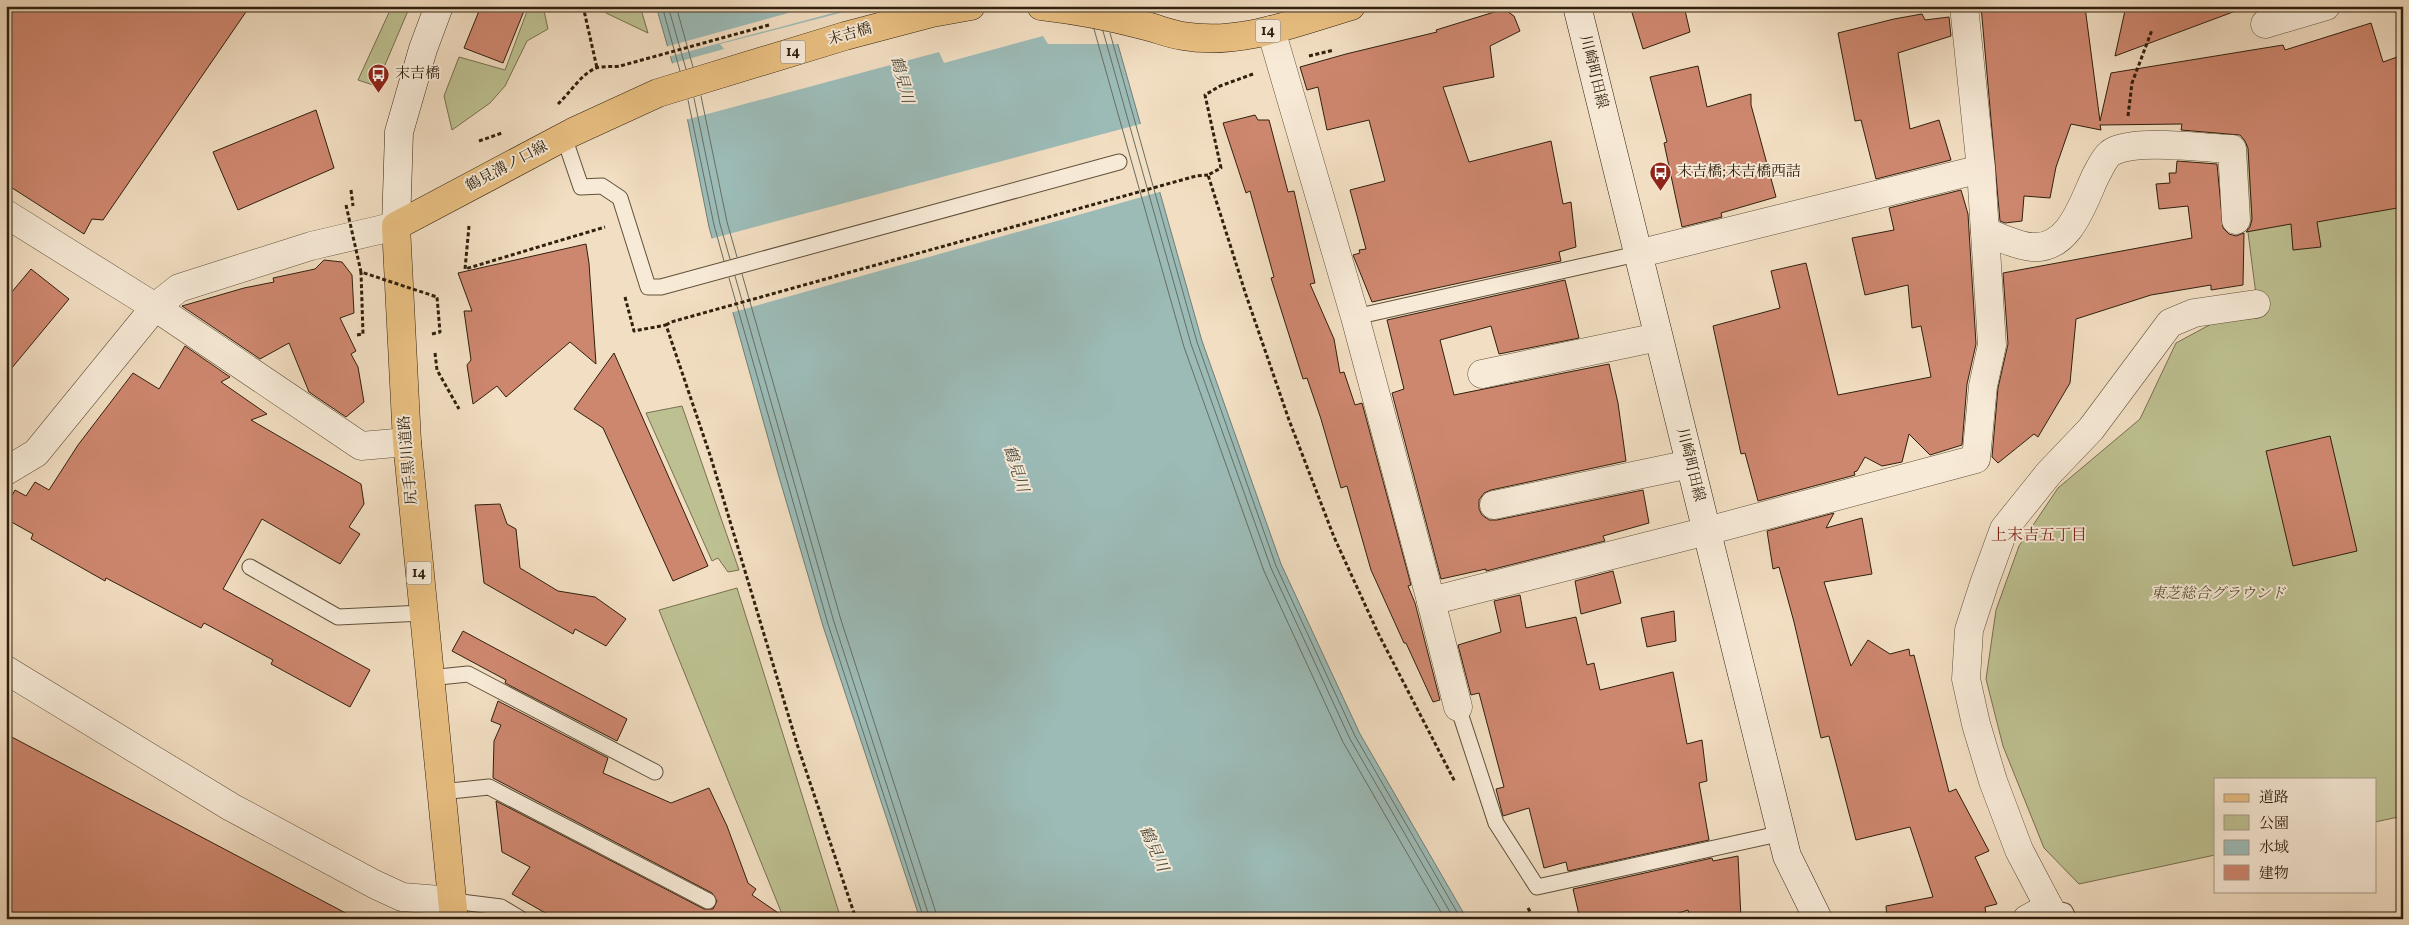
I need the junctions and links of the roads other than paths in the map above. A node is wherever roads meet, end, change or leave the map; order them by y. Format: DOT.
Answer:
graph roads {
  1 [pos="440,6"];
  2 [pos="971,6"];
  3 [pos="1041,6"];
  4 [pos="1351,6"];
  5 [pos="1577,6"];
  6 [pos="1964,6"];
  7 [pos="2326,6"];
  8 [pos="2264,24"];
  9 [pos="1271,30"];
  10 [pos="619,110"];
  11 [pos="564,137"];
  12 [pos="1119,162"];
  13 [pos="1981,169"];
  14 [pos="6,214"];
  15 [pos="2236,220"];
  16 [pos="396,226"];
  17 [pos="1985,232"];
  18 [pos="1637,254"];
  19 [pos="2256,304"];
  20 [pos="156,307"];
  21 [pos="1354,317"];
  22 [pos="1658,337"];
  23 [pos="1482,374"];
  24 [pos="406,442"];
  25 [pos="1690,464"];
  26 [pos="6,471"];
  27 [pos="1494,505"];
  28 [pos="1707,531"];
  29 [pos="250,567"];
  30 [pos="1432,601"];
  31 [pos="423,613"];
  32 [pos="6,670"];
  33 [pos="429,678"];
  34 [pos="1458,707"];
  35 [pos="655,772"];
  36 [pos="441,792"];
  37 [pos="1783,833"];
  38 [pos="708,901"];
  39 [pos="453,910"];
  40 [pos="2048,915"];
  41 [pos="521,919"];
  42 [pos="1818,919"];
  1 -- 16 [label="street, 尻手黒川道路"];
  2 -- 10 [label="main road, 末吉橋 / 14"];
  3 -- 9 [label="main road, 14"];
  4 -- 9 [label="main road, 14"];
  5 -- 18 [label="street, 川崎町田線"];
  6 -- 13 [label="street"];
  7 -- 8 [label="street"];
  9 -- 21 [label="street"];
  10 -- 11 [label="main road, 鶴見溝ノ口線 / 14"];
  11 -- 12 [label="lane"];
  11 -- 16 [label="main road, 鶴見溝ノ口線 / 14"];
  13 -- 17 [label="street"];
  13 -- 18 [label="street"];
  14 -- 20 [label="street"];
  15 -- 17 [label="street"];
  16 -- 20 [label="street"];
  16 -- 24 [label="main road, 尻手黒川道路 / 14"];
  17 -- 28 [label="street"];
  18 -- 21 [label="lane"];
  18 -- 22 [label="street, 川崎町田線"];
  19 -- 40 [label="street"];
  20 -- 24 [label="street"];
  20 -- 26 [label="street"];
  21 -- 30 [label="street"];
  22 -- 23 [label="street"];
  22 -- 25 [label="street, 川崎町田線"];
  24 -- 31 [label="main road, 尻手黒川道路 / 14"];
  25 -- 27 [label="street"];
  25 -- 28 [label="street, 川崎町田線"];
  28 -- 30 [label="street"];
  28 -- 37 [label="street, 川崎町田線"];
  29 -- 31 [label="lane"];
  30 -- 34 [label="street"];
  31 -- 33 [label="main road, 尻手黒川道路 / 14"];
  32 -- 39 [label="street"];
  33 -- 35 [label="lane"];
  33 -- 36 [label="main road, 尻手黒川道路 / 14"];
  34 -- 37 [label="lane"];
  36 -- 38 [label="lane"];
  36 -- 39 [label="main road, 尻手黒川道路 / 14"];
  37 -- 42 [label="street, 川崎町田線"];
  39 -- 41 [label="lane"];
}
